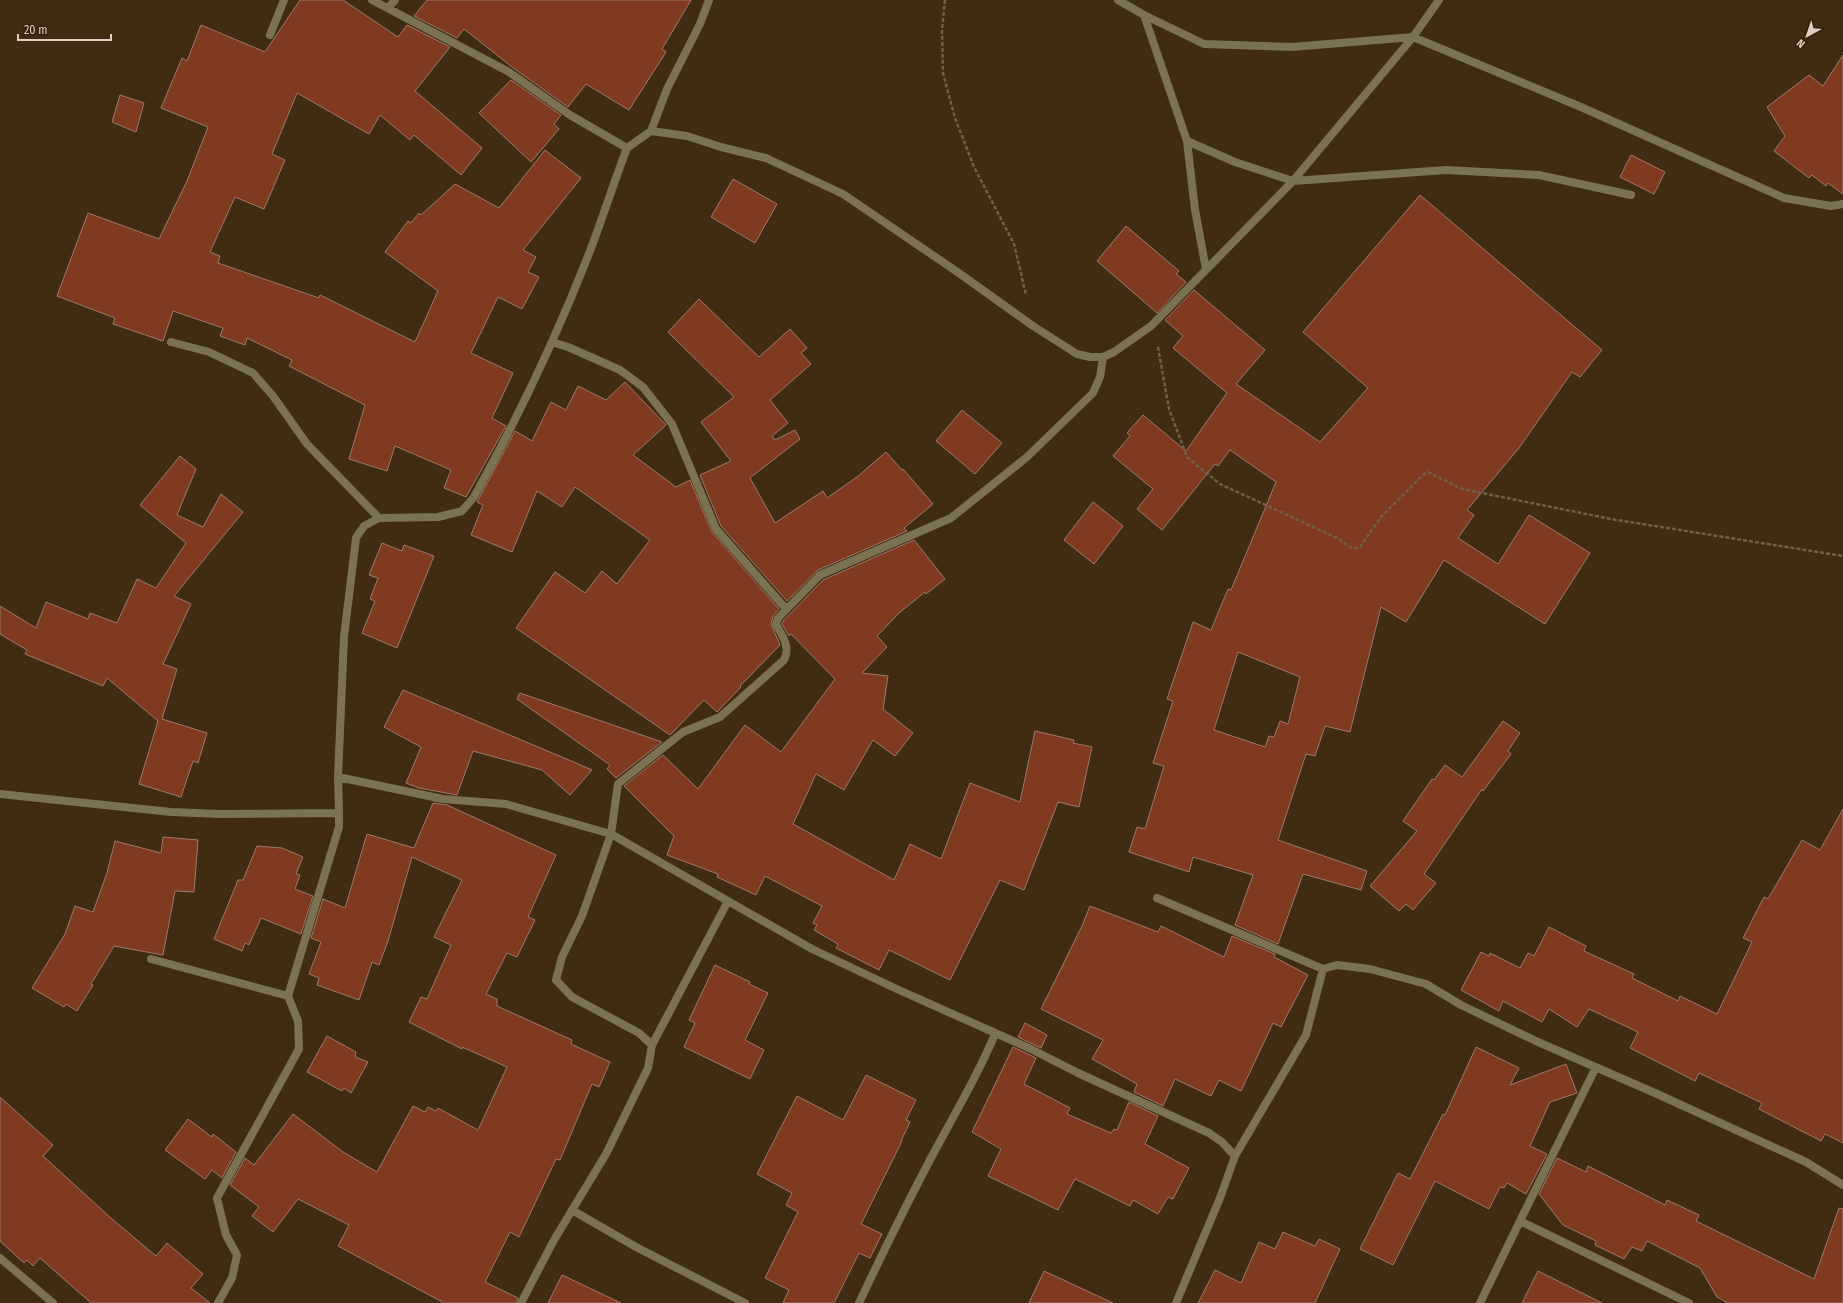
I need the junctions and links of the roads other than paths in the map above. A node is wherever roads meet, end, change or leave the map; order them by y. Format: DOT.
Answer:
graph roads {
  1 [pos="284,0"];
  2 [pos="372,0"];
  3 [pos="395,0"];
  4 [pos="709,0"];
  5 [pos="1118,0"];
  6 [pos="1439,0"];
  7 [pos="388,8"];
  8 [pos="1144,15"];
  9 [pos="270,35"];
  10 [pos="1413,37"];
  11 [pos="652,131"];
  12 [pos="1187,141"];
  13 [pos="627,148"];
  14 [pos="1293,181"];
  15 [pos="1631,195"];
  16 [pos="1843,204"];
  17 [pos="1206,269"];
  18 [pos="171,342"];
  19 [pos="552,342"];
  20 [pos="1103,357"];
  21 [pos="379,518"];
  22 [pos="786,609"];
  23 [pos="338,778"];
  24 [pos="0,794"];
  25 [pos="339,813"];
  26 [pos="611,834"];
  27 [pos="1157,898"];
  28 [pos="728,901"];
  29 [pos="151,959"];
  30 [pos="1323,969"];
  31 [pos="288,996"];
  32 [pos="995,1034"];
  33 [pos="652,1045"];
  34 [pos="1596,1067"];
  35 [pos="1235,1156"];
  36 [pos="1843,1185"];
  37 [pos="572,1210"];
  38 [pos="1520,1221"];
  39 [pos="0,1258"];
  40 [pos="53,1303"];
  41 [pos="218,1303"];
  42 [pos="521,1303"];
  43 [pos="745,1303"];
  44 [pos="859,1303"];
  45 [pos="1176,1303"];
  46 [pos="1480,1303"];
  47 [pos="1689,1303"];
  1 -- 9 [label="street"];
  2 -- 7 [label="street"];
  3 -- 7 [label="street"];
  4 -- 11 [label="street"];
  5 -- 8 [label="street"];
  6 -- 10 [label="street"];
  7 -- 13 [label="street"];
  8 -- 10 [label="street"];
  8 -- 12 [label="street"];
  10 -- 14 [label="street"];
  10 -- 16 [label="street"];
  11 -- 13 [label="street"];
  11 -- 20 [label="street"];
  12 -- 14 [label="street"];
  12 -- 17 [label="street"];
  13 -- 19 [label="street"];
  14 -- 15 [label="street"];
  14 -- 17 [label="street"];
  17 -- 20 [label="street"];
  18 -- 21 [label="street"];
  19 -- 21 [label="street"];
  19 -- 22 [label="street"];
  20 -- 22 [label="street"];
  21 -- 23 [label="street"];
  22 -- 26 [label="street"];
  23 -- 25 [label="street"];
  23 -- 26 [label="street"];
  24 -- 25 [label="street"];
  25 -- 31 [label="street"];
  26 -- 28 [label="street"];
  26 -- 33 [label="street"];
  27 -- 30 [label="street"];
  28 -- 32 [label="street"];
  28 -- 33 [label="street"];
  29 -- 31 [label="street"];
  30 -- 34 [label="street"];
  30 -- 35 [label="street"];
  31 -- 41 [label="street"];
  32 -- 35 [label="street"];
  32 -- 44 [label="street"];
  33 -- 37 [label="street"];
  34 -- 36 [label="street"];
  34 -- 38 [label="street"];
  35 -- 45 [label="street"];
  37 -- 42 [label="street"];
  37 -- 43 [label="street"];
  38 -- 46 [label="street"];
  38 -- 47 [label="street"];
  39 -- 40 [label="street"];
}
